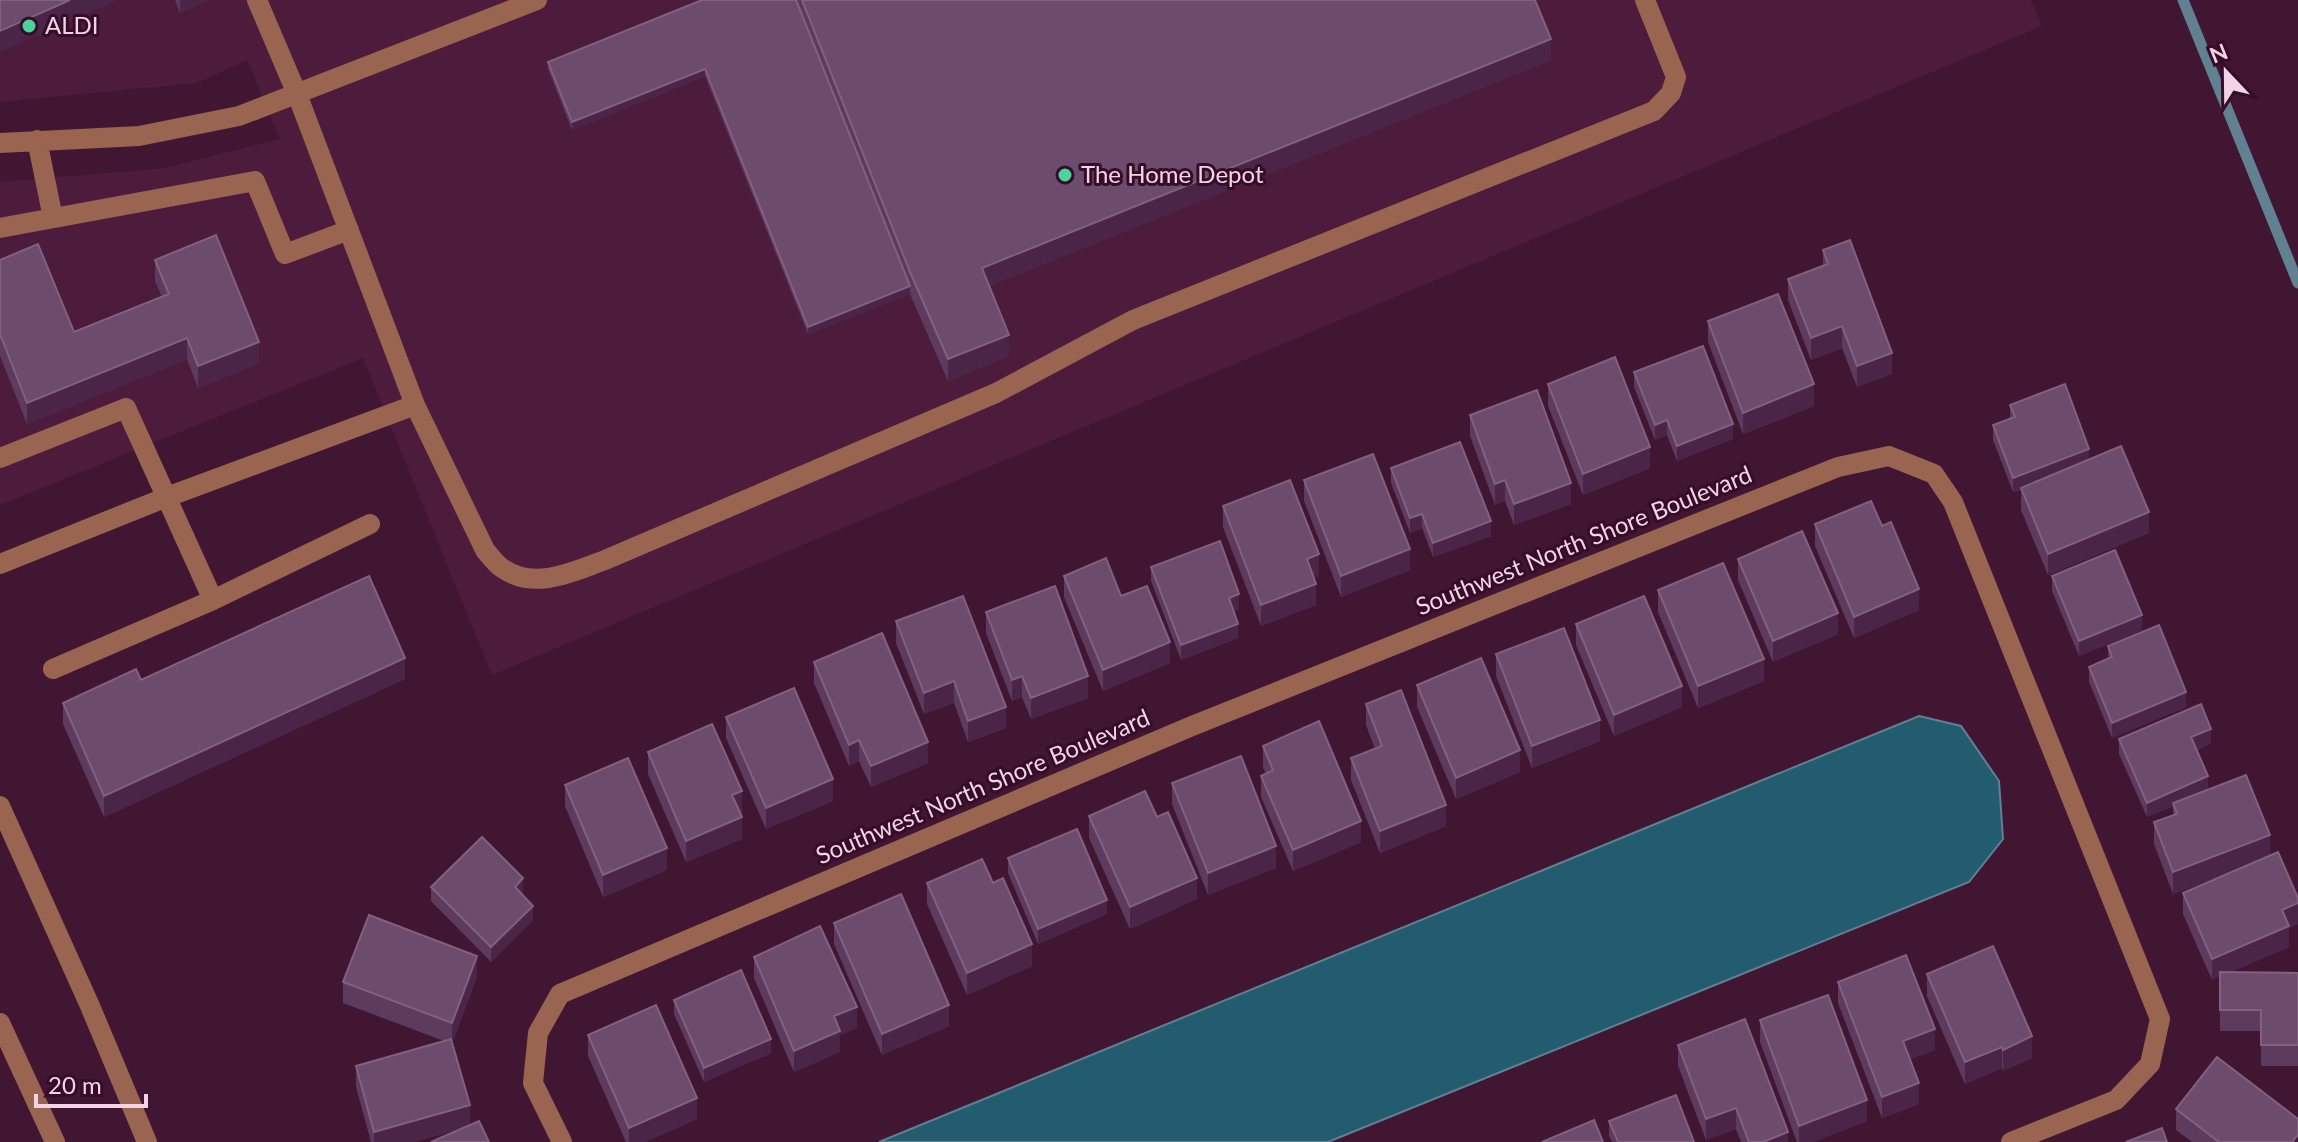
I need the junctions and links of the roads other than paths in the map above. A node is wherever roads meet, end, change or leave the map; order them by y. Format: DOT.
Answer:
graph roads {
  1 [pos="257,0"];
  2 [pos="537,0"];
  3 [pos="1645,0"];
  4 [pos="297,94"];
  5 [pos="37,140"];
  6 [pos="0,143"];
  7 [pos="53,218"];
  8 [pos="0,228"];
  9 [pos="349,230"];
  10 [pos="415,405"];
  11 [pos="0,458"];
  12 [pos="167,497"];
  13 [pos="370,524"];
  14 [pos="0,564"];
  15 [pos="213,600"];
  16 [pos="53,669"];
  17 [pos="0,806"];
  18 [pos="0,1023"];
  19 [pos="55,1142"];
  20 [pos="147,1142"];
  21 [pos="562,1142"];
  22 [pos="2011,1142"];
  1 -- 4 [label="street"];
  2 -- 4 [label="street"];
  3 -- 10 [label="street"];
  4 -- 5 [label="street"];
  4 -- 9 [label="street"];
  5 -- 6 [label="street"];
  5 -- 7 [label="street"];
  7 -- 8 [label="street"];
  7 -- 9 [label="street"];
  9 -- 10 [label="street"];
  10 -- 12 [label="street"];
  11 -- 12 [label="street"];
  12 -- 14 [label="street"];
  12 -- 15 [label="street"];
  13 -- 15 [label="street"];
  15 -- 16 [label="street"];
  17 -- 20 [label="street"];
  18 -- 19 [label="street"];
  21 -- 22 [label="street, Southwest North Shore Boulevard"];
}
